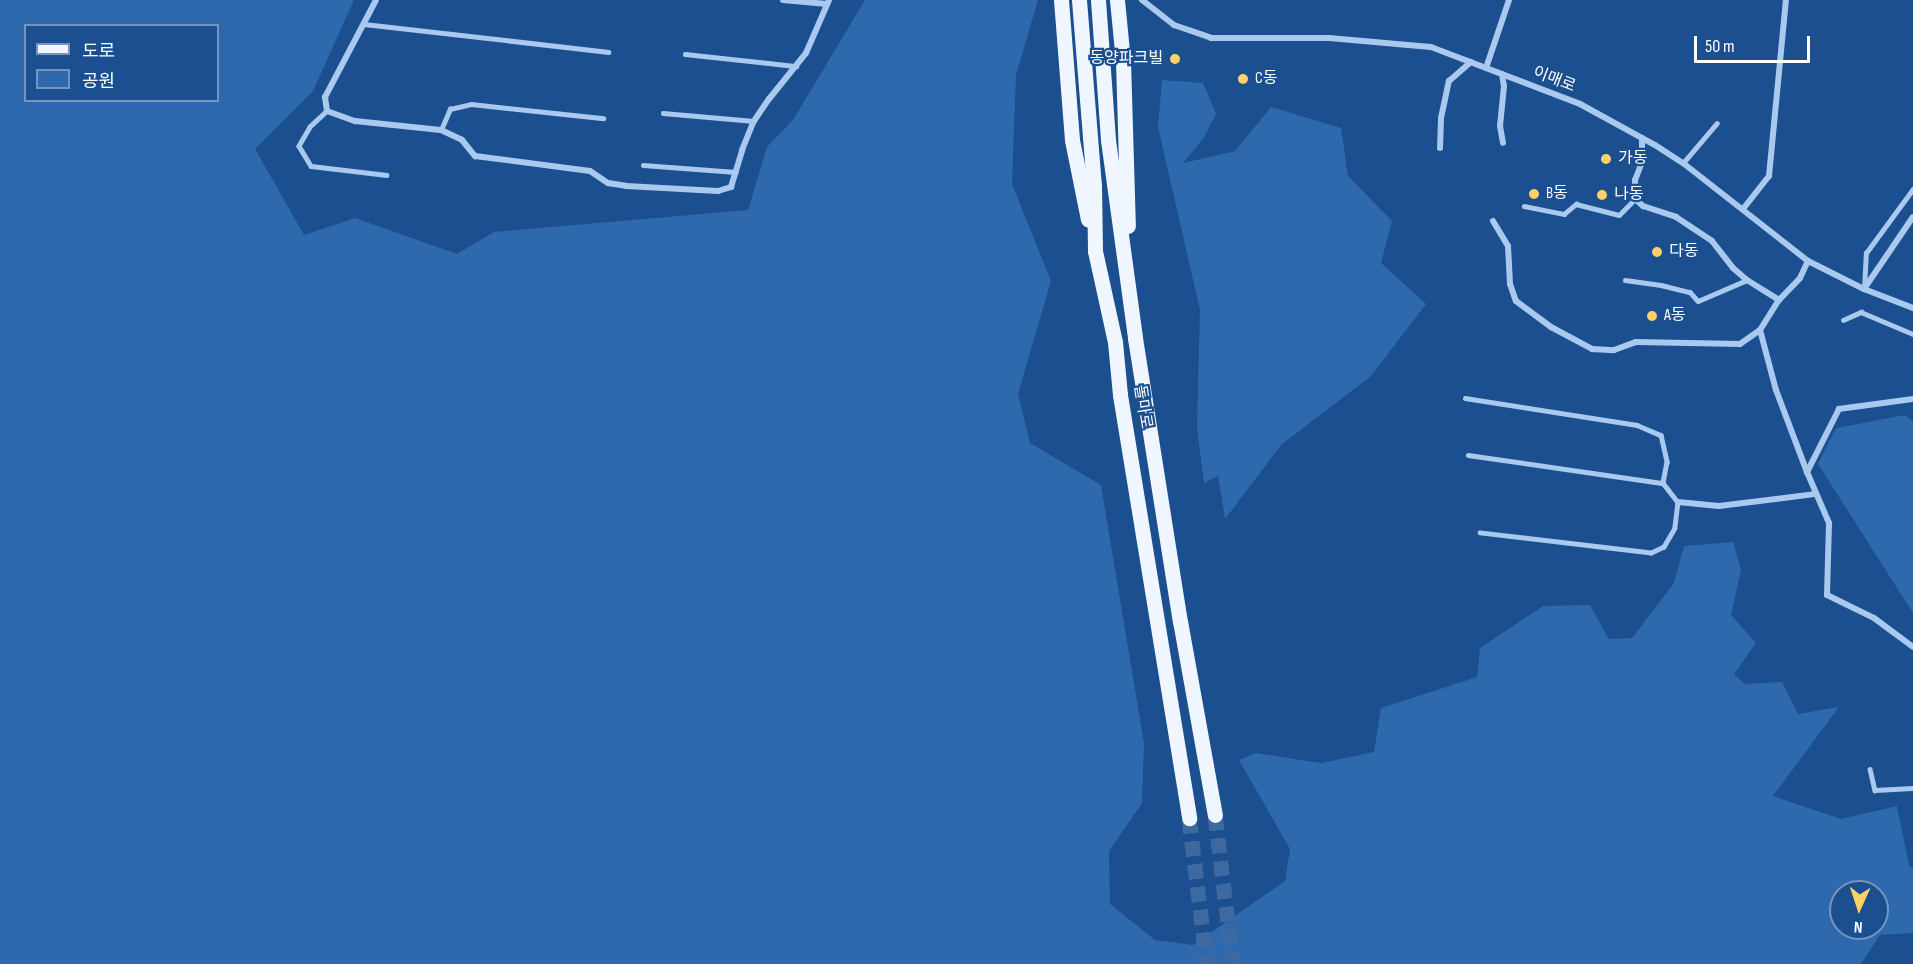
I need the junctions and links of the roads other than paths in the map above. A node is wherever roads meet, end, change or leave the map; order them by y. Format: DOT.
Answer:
graph roads {
  1 [pos="376,0"];
  2 [pos="783,0"];
  3 [pos="1061,0"];
  4 [pos="1079,0"];
  5 [pos="1098,0"];
  6 [pos="1117,0"];
  7 [pos="1142,0"];
  8 [pos="1510,0"];
  9 [pos="1786,0"];
  10 [pos="828,2"];
  11 [pos="364,24"];
  12 [pos="608,52"];
  13 [pos="685,54"];
  14 [pos="1470,62"];
  15 [pos="796,66"];
  16 [pos="1486,68"];
  17 [pos="1502,74"];
  18 [pos="327,111"];
  19 [pos="663,112"];
  20 [pos="603,118"];
  21 [pos="754,121"];
  22 [pos="1717,123"];
  23 [pos="441,130"];
  24 [pos="1642,138"];
  25 [pos="1503,143"];
  26 [pos="1440,148"];
  27 [pos="1683,163"];
  28 [pos="643,165"];
  29 [pos="736,172"];
  30 [pos="386,175"];
  31 [pos="1913,189"];
  32 [pos="1635,199"];
  33 [pos="1524,206"];
  34 [pos="1743,209"];
  35 [pos="1913,217"];
  36 [pos="1493,220"];
  37 [pos="1095,251"];
  38 [pos="1808,261"];
  39 [pos="1128,277"];
  40 [pos="1625,280"];
  41 [pos="1747,280"];
  42 [pos="1864,290"];
  43 [pos="1779,300"];
  44 [pos="1913,308"];
  45 [pos="1843,320"];
  46 [pos="1760,330"];
  47 [pos="1913,334"];
  48 [pos="1465,399"];
  49 [pos="1913,399"];
  50 [pos="1468,455"];
  51 [pos="1807,472"];
  52 [pos="1663,483"];
  53 [pos="1816,494"];
  54 [pos="1678,502"];
  55 [pos="1480,533"];
  56 [pos="1913,647"];
  57 [pos="1870,769"];
  58 [pos="1913,788"];
  59 [pos="1215,815"];
  60 [pos="1190,818"];
  1 -- 11 [label="street"];
  2 -- 10 [label="street"];
  3 -- 37 [label="main road"];
  4 -- 37 [label="main road, 돌마로"];
  5 -- 39 [label="main road, 돌마로"];
  6 -- 39 [label="main road"];
  7 -- 14 [label="street, 이매로"];
  8 -- 16 [label="street"];
  9 -- 34 [label="street"];
  10 -- 15 [label="street"];
  11 -- 12 [label="lane"];
  11 -- 18 [label="street"];
  13 -- 15 [label="lane"];
  14 -- 16 [label="street, 이매로"];
  14 -- 26 [label="street"];
  15 -- 21 [label="street"];
  16 -- 17 [label="street, 이매로"];
  17 -- 24 [label="street, 이매로"];
  17 -- 25 [label="street"];
  18 -- 23 [label="street"];
  18 -- 30 [label="lane"];
  19 -- 21 [label="lane"];
  20 -- 23 [label="lane"];
  21 -- 29 [label="street"];
  22 -- 27 [label="lane"];
  23 -- 29 [label="street"];
  24 -- 27 [label="street, 이매로"];
  24 -- 32 [label="street"];
  27 -- 34 [label="street, 이매로"];
  28 -- 29 [label="lane"];
  31 -- 42 [label="lane"];
  32 -- 33 [label="lane"];
  32 -- 41 [label="street"];
  34 -- 38 [label="street, 이매로"];
  35 -- 42 [label="street"];
  36 -- 46 [label="street"];
  37 -- 60 [label="main road, 돌마로"];
  38 -- 42 [label="street, 이매로"];
  38 -- 43 [label="street"];
  39 -- 59 [label="main road, 돌마로"];
  40 -- 41 [label="lane"];
  41 -- 43 [label="street"];
  42 -- 44 [label="street, 이매로"];
  43 -- 46 [label="street"];
  45 -- 47 [label="lane"];
  46 -- 51 [label="street"];
  48 -- 52 [label="lane"];
  49 -- 51 [label="street"];
  50 -- 52 [label="lane"];
  51 -- 53 [label="street"];
  52 -- 54 [label="lane"];
  53 -- 54 [label="street"];
  53 -- 56 [label="street"];
  54 -- 55 [label="lane"];
  57 -- 58 [label="lane"];
}
